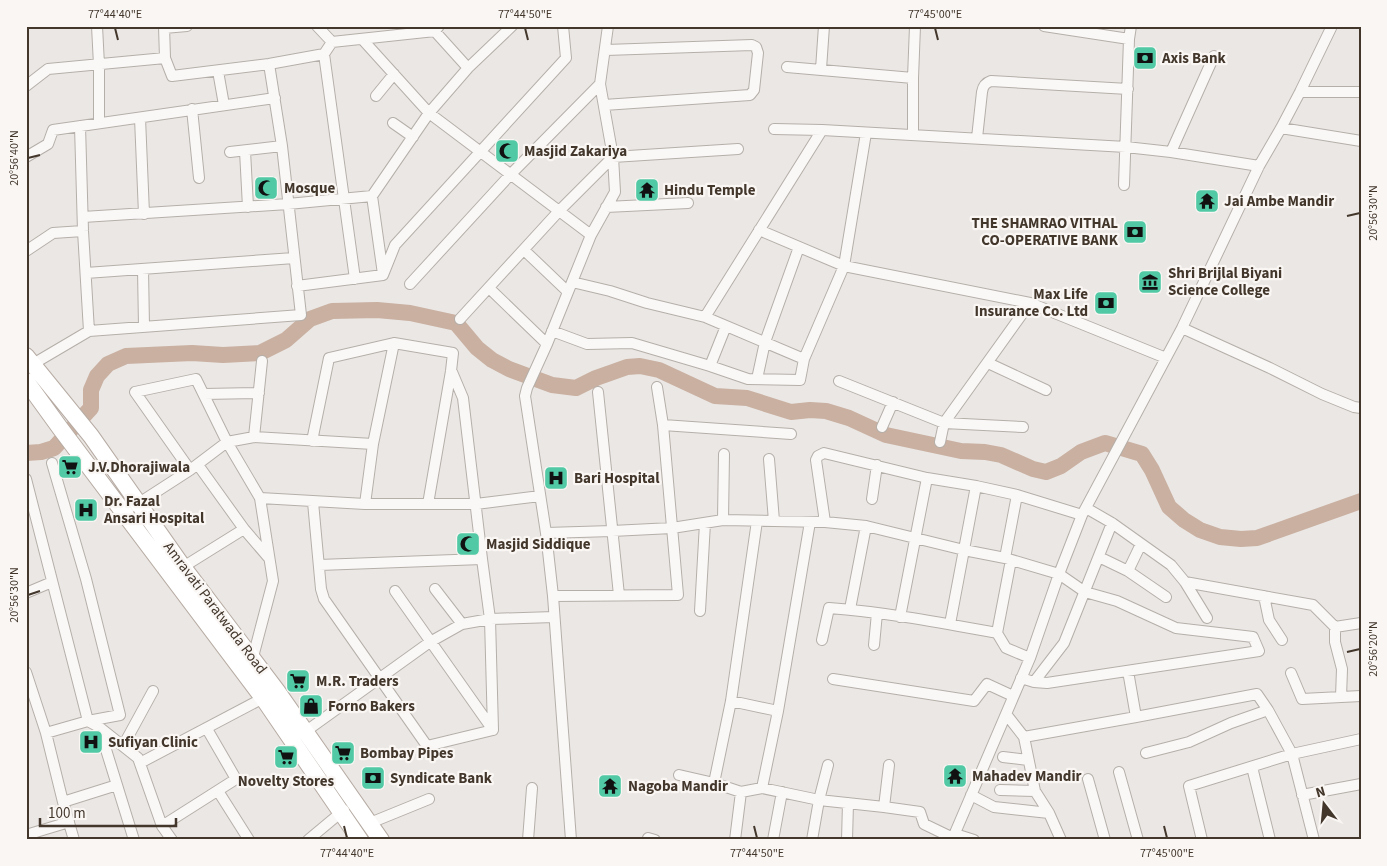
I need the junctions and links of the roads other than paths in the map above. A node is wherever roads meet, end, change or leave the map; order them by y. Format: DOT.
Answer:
graph roads {
  1 [pos="97,26"];
  2 [pos="187,26"];
  3 [pos="317,26"];
  4 [pos="512,26"];
  5 [pos="562,26"];
  6 [pos="608,26"];
  7 [pos="824,26"];
  8 [pos="915,26"];
  9 [pos="1044,26"];
  10 [pos="1131,26"];
  11 [pos="1332,26"];
  12 [pos="164,27"];
  13 [pos="435,28"];
  14 [pos="362,39"];
  15 [pos="1130,39"];
  16 [pos="332,42"];
  17 [pos="606,50"];
  18 [pos="324,54"];
  19 [pos="1214,56"];
  20 [pos="165,58"];
  21 [pos="269,64"];
  22 [pos="99,65"];
  23 [pos="788,67"];
  24 [pos="468,68"];
  25 [pos="821,69"];
  26 [pos="218,71"];
  27 [pos="394,74"];
  28 [pos="913,78"];
  29 [pos="600,84"];
  30 [pos="26,86"];
  31 [pos="1128,89"];
  32 [pos="1300,92"];
  33 [pos="1361,92"];
  34 [pos="376,96"];
  35 [pos="275,98"];
  36 [pos="224,105"];
  37 [pos="604,105"];
  38 [pos="192,109"];
  39 [pos="429,113"];
  40 [pos="140,118"];
  41 [pos="99,123"];
  42 [pos="393,123"];
  43 [pos="80,126"];
  44 [pos="1281,128"];
  45 [pos="774,129"];
  46 [pos="822,130"];
  47 [pos="866,133"];
  48 [pos="913,135"];
  49 [pos="413,137"];
  50 [pos="977,138"];
  51 [pos="1361,141"];
  52 [pos="282,146"];
  53 [pos="1126,147"];
  54 [pos="738,149"];
  55 [pos="245,151"];
  56 [pos="230,152"];
  57 [pos="480,152"];
  58 [pos="1171,152"];
  59 [pos="26,157"];
  60 [pos="613,157"];
  61 [pos="1259,166"];
  62 [pos="510,174"];
  63 [pos="199,178"];
  64 [pos="1124,186"];
  65 [pos="372,196"];
  66 [pos="344,199"];
  67 [pos="688,203"];
  68 [pos="288,204"];
  69 [pos="248,207"];
  70 [pos="606,207"];
  71 [pos="559,211"];
  72 [pos="144,214"];
  73 [pos="83,217"];
  74 [pos="759,230"];
  75 [pos="83,231"];
  76 [pos="591,235"];
  77 [pos="800,247"];
  78 [pos="524,250"];
  79 [pos="26,251"];
  80 [pos="294,258"];
  81 [pos="844,266"];
  82 [pos="143,269"];
  83 [pos="86,273"];
  84 [pos="383,275"];
  85 [pos="355,279"];
  86 [pos="572,282"];
  87 [pos="410,284"];
  88 [pos="297,286"];
  89 [pos="489,288"];
  90 [pos="568,292"];
  91 [pos="1030,303"];
  92 [pos="705,317"];
  93 [pos="460,319"];
  94 [pos="726,326"];
  95 [pos="144,327"];
  96 [pos="1182,328"];
  97 [pos="89,331"];
  98 [pos="552,331"];
  99 [pos="765,342"];
  100 [pos="394,343"];
  101 [pos="547,344"];
  102 [pos="1166,358"];
  103 [pos="804,359"];
  104 [pos="29,360"];
  105 [pos="262,361"];
  106 [pos="988,363"];
  107 [pos="710,366"];
  108 [pos="451,371"];
  109 [pos="757,379"];
  110 [pos="26,381"];
  111 [pos="839,381"];
  112 [pos="657,387"];
  113 [pos="1046,390"];
  114 [pos="598,392"];
  115 [pos="259,393"];
  116 [pos="204,394"];
  117 [pos="893,402"];
  118 [pos="1361,408"];
  119 [pos="944,422"];
  120 [pos="664,424"];
  121 [pos="882,427"];
  122 [pos="1023,427"];
  123 [pos="791,434"];
  124 [pos="254,437"];
  125 [pos="312,441"];
  126 [pos="227,442"];
  127 [pos="940,442"];
  128 [pos="373,444"];
  129 [pos="724,454"];
  130 [pos="769,459"];
  131 [pos="52,463"];
  132 [pos="877,465"];
  133 [pos="194,467"];
  134 [pos="927,478"];
  135 [pos="26,480"];
  136 [pos="976,486"];
  137 [pos="1017,495"];
  138 [pos="540,496"];
  139 [pos="260,498"];
  140 [pos="872,499"];
  141 [pos="313,502"];
  142 [pos="139,503"];
  143 [pos="365,504"];
  144 [pos="428,504"];
  145 [pos="476,504"];
  146 [pos="123,511"];
  147 [pos="1084,511"];
  148 [pos="724,520"];
  149 [pos="757,521"];
  150 [pos="774,521"];
  151 [pos="810,522"];
  152 [pos="825,522"];
  153 [pos="705,523"];
  154 [pos="1112,523"];
  155 [pos="866,526"];
  156 [pos="672,528"];
  157 [pos="244,529"];
  158 [pos="612,531"];
  159 [pos="546,533"];
  160 [pos="916,538"];
  161 [pos="1142,544"];
  162 [pos="964,550"];
  163 [pos="269,557"];
  164 [pos="1099,557"];
  165 [pos="482,559"];
  166 [pos="1008,559"];
  167 [pos="319,565"];
  168 [pos="183,567"];
  169 [pos="1128,571"];
  170 [pos="1059,574"];
  171 [pos="52,582"];
  172 [pos="1185,582"];
  173 [pos="435,589"];
  174 [pos="395,592"];
  175 [pos="1085,592"];
  176 [pos="26,593"];
  177 [pos="619,595"];
  178 [pos="553,596"];
  179 [pos="1264,596"];
  180 [pos="1166,598"];
  181 [pos="850,610"];
  182 [pos="700,611"];
  183 [pos="877,613"];
  184 [pos="554,617"];
  185 [pos="900,617"];
  186 [pos="1207,618"];
  187 [pos="490,619"];
  188 [pos="1361,623"];
  189 [pos="462,624"];
  190 [pos="950,624"];
  191 [pos="1335,627"];
  192 [pos="997,633"];
  193 [pos="822,640"];
  194 [pos="1282,640"];
  195 [pos="430,642"];
  196 [pos="874,645"];
  197 [pos="253,657"];
  198 [pos="1030,658"];
  199 [pos="1128,670"];
  200 [pos="26,672"];
  201 [pos="1291,673"];
  202 [pos="379,678"];
  203 [pos="1021,678"];
  204 [pos="833,679"];
  205 [pos="1034,682"];
  206 [pos="153,691"];
  207 [pos="270,694"];
  208 [pos="1013,696"];
  209 [pos="1361,696"];
  210 [pos="1341,697"];
  211 [pos="731,701"];
  212 [pos="1268,710"];
  213 [pos="778,711"];
  214 [pos="1006,714"];
  215 [pos="1136,717"];
  216 [pos="88,721"];
  217 [pos="99,727"];
  218 [pos="207,729"];
  219 [pos="493,730"];
  220 [pos="46,733"];
  221 [pos="298,736"];
  222 [pos="1024,737"];
  223 [pos="1361,739"];
  224 [pos="123,746"];
  225 [pos="1146,753"];
  226 [pos="1292,754"];
  227 [pos="1003,757"];
  228 [pos="1028,760"];
  229 [pos="140,764"];
  230 [pos="828,765"];
  231 [pos="889,765"];
  232 [pos="1252,767"];
  233 [pos="1119,772"];
  234 [pos="679,775"];
  235 [pos="1088,779"];
  236 [pos="714,783"];
  237 [pos="1361,784"];
  238 [pos="117,785"];
  239 [pos="532,788"];
  240 [pos="762,788"];
  241 [pos="1000,790"];
  242 [pos="218,791"];
  243 [pos="1035,791"];
  244 [pos="741,792"];
  245 [pos="782,792"];
  246 [pos="971,795"];
  247 [pos="1302,795"];
  248 [pos="429,799"];
  249 [pos="819,800"];
  250 [pos="354,801"];
  251 [pos="63,802"];
  252 [pos="848,803"];
  253 [pos="884,807"];
  254 [pos="342,812"];
  255 [pos="1049,813"];
  256 [pos="69,822"];
  257 [pos="370,823"];
  258 [pos="162,826"];
  259 [pos="26,834"];
  260 [pos="953,837"];
  261 [pos="74,840"];
  262 [pos="134,840"];
  263 [pos="172,840"];
  264 [pos="249,840"];
  265 [pos="308,840"];
  266 [pos="360,840"];
  267 [pos="381,840"];
  268 [pos="528,840"];
  269 [pos="571,840"];
  270 [pos="735,840"];
  271 [pos="773,840"];
  272 [pos="812,840"];
  273 [pos="847,840"];
  274 [pos="974,840"];
  275 [pos="1061,840"];
  276 [pos="1105,840"];
  277 [pos="1138,840"];
  278 [pos="1202,840"];
  279 [pos="1270,840"];
  280 [pos="1314,840"];
  1 -- 22 [label="street"];
  2 -- 12 [label="street"];
  3 -- 16 [label="street"];
  4 -- 24 [label="street"];
  5 -- 57 [label="street"];
  6 -- 17 [label="street"];
  7 -- 25 [label="street"];
  8 -- 28 [label="street"];
  9 -- 15 [label="street"];
  10 -- 15 [label="street"];
  11 -- 32 [label="street"];
  12 -- 20 [label="street"];
  13 -- 14 [label="street"];
  13 -- 24 [label="street"];
  14 -- 16 [label="street"];
  14 -- 27 [label="street"];
  15 -- 31 [label="street"];
  16 -- 18 [label="street"];
  17 -- 29 [label="street"];
  17 -- 37 [label="street"];
  18 -- 21 [label="street"];
  18 -- 66 [label="street"];
  19 -- 58 [label="street"];
  20 -- 22 [label="street"];
  20 -- 26 [label="street"];
  21 -- 26 [label="street"];
  21 -- 35 [label="street"];
  22 -- 30 [label="street"];
  22 -- 41 [label="street"];
  23 -- 25 [label="street"];
  24 -- 39 [label="street"];
  25 -- 28 [label="street"];
  26 -- 36 [label="street"];
  27 -- 34 [label="street"];
  27 -- 39 [label="street"];
  28 -- 48 [label="street"];
  29 -- 37 [label="street"];
  29 -- 62 [label="street"];
  31 -- 50 [label="street"];
  31 -- 53 [label="street"];
  32 -- 33 [label="street"];
  32 -- 44 [label="street"];
  35 -- 36 [label="street"];
  35 -- 52 [label="street"];
  36 -- 38 [label="street"];
  37 -- 60 [label="street"];
  38 -- 40 [label="street"];
  38 -- 63 [label="street"];
  39 -- 49 [label="street"];
  39 -- 57 [label="street"];
  40 -- 41 [label="street"];
  40 -- 72 [label="street"];
  41 -- 43 [label="street"];
  42 -- 49 [label="street"];
  43 -- 59 [label="street"];
  43 -- 73 [label="street"];
  44 -- 51 [label="street"];
  44 -- 61 [label="street"];
  45 -- 46 [label="street"];
  46 -- 47 [label="street"];
  46 -- 74 [label="street"];
  47 -- 48 [label="street"];
  47 -- 81 [label="street"];
  48 -- 50 [label="street"];
  49 -- 65 [label="street"];
  50 -- 53 [label="street"];
  52 -- 55 [label="street"];
  52 -- 68 [label="street"];
  53 -- 58 [label="street"];
  53 -- 64 [label="street"];
  54 -- 60 [label="street"];
  55 -- 56 [label="street"];
  55 -- 69 [label="street"];
  57 -- 62 [label="street"];
  57 -- 84 [label="street"];
  58 -- 61 [label="street"];
  60 -- 70 [label="street"];
  60 -- 71 [label="street"];
  61 -- 96 [label="street"];
  62 -- 71 [label="street"];
  62 -- 87 [label="street"];
  65 -- 66 [label="street"];
  65 -- 84 [label="street"];
  66 -- 68 [label="street"];
  66 -- 85 [label="street"];
  67 -- 70 [label="street"];
  68 -- 69 [label="street"];
  68 -- 80 [label="street"];
  69 -- 72 [label="street"];
  70 -- 76 [label="street"];
  71 -- 76 [label="street"];
  71 -- 78 [label="street"];
  72 -- 73 [label="street"];
  73 -- 75 [label="street"];
  74 -- 77 [label="street"];
  74 -- 92 [label="street"];
  75 -- 79 [label="street"];
  75 -- 83 [label="street"];
  76 -- 86 [label="street"];
  77 -- 81 [label="street"];
  77 -- 99 [label="street"];
  78 -- 89 [label="street"];
  78 -- 90 [label="street"];
  80 -- 82 [label="street"];
  80 -- 88 [label="street"];
  81 -- 91 [label="street"];
  81 -- 103 [label="street"];
  82 -- 83 [label="street"];
  82 -- 95 [label="street"];
  83 -- 97 [label="street"];
  84 -- 85 [label="street"];
  85 -- 88 [label="street"];
  86 -- 90 [label="street"];
  86 -- 92 [label="street"];
  88 -- 95 [label="street"];
  89 -- 93 [label="street"];
  89 -- 101 [label="street"];
  90 -- 98 [label="street"];
  91 -- 102 [label="street"];
  91 -- 106 [label="street"];
  92 -- 94 [label="street"];
  94 -- 99 [label="street"];
  94 -- 107 [label="street"];
  95 -- 97 [label="street"];
  96 -- 102 [label="street"];
  96 -- 118 [label="street"];
  97 -- 104 [label="street"];
  98 -- 101 [label="street"];
  98 -- 107 [label="street"];
  99 -- 103 [label="street"];
  99 -- 109 [label="street"];
  100 -- 108 [label="street"];
  100 -- 125 [label="street"];
  100 -- 128 [label="street"];
  101 -- 138 [label="street"];
  102 -- 147 [label="street"];
  103 -- 109 [label="street"];
  104 -- 142 [label="main road, Amravati Paratwada Road"];
  105 -- 115 [label="street"];
  106 -- 113 [label="street"];
  106 -- 119 [label="street"];
  107 -- 109 [label="street"];
  108 -- 144 [label="street"];
  108 -- 145 [label="street"];
  110 -- 146 [label="main road, Amravati Paratwada Road"];
  111 -- 117 [label="street"];
  112 -- 120 [label="street"];
  114 -- 158 [label="street"];
  115 -- 116 [label="street"];
  115 -- 124 [label="street"];
  116 -- 126 [label="street"];
  116 -- 133 [label="street"];
  117 -- 119 [label="street"];
  117 -- 121 [label="street"];
  119 -- 122 [label="street"];
  119 -- 127 [label="street"];
  120 -- 123 [label="street"];
  120 -- 156 [label="street"];
  124 -- 125 [label="street"];
  124 -- 126 [label="street"];
  125 -- 128 [label="street"];
  126 -- 133 [label="street"];
  126 -- 139 [label="street"];
  128 -- 143 [label="street"];
  129 -- 148 [label="street"];
  130 -- 150 [label="street"];
  131 -- 216 [label="street"];
  132 -- 134 [label="street"];
  132 -- 140 [label="street"];
  132 -- 152 [label="street"];
  133 -- 142 [label="street"];
  133 -- 157 [label="street"];
  134 -- 136 [label="street"];
  134 -- 160 [label="street"];
  135 -- 171 [label="street"];
  136 -- 137 [label="street"];
  136 -- 162 [label="street"];
  137 -- 147 [label="street"];
  137 -- 166 [label="street"];
  138 -- 145 [label="street"];
  138 -- 159 [label="street"];
  139 -- 141 [label="street"];
  139 -- 163 [label="street"];
  141 -- 143 [label="street"];
  141 -- 167 [label="street"];
  142 -- 146 [label="street"];
  142 -- 168 [label="main road, Amravati Paratwada Road"];
  143 -- 144 [label="street"];
  144 -- 145 [label="street"];
  145 -- 165 [label="street"];
  146 -- 207 [label="main road, Amravati Paratwada Road"];
  147 -- 154 [label="street"];
  147 -- 170 [label="street"];
  148 -- 149 [label="street"];
  148 -- 153 [label="street"];
  149 -- 150 [label="street"];
  149 -- 211 [label="street"];
  150 -- 151 [label="street"];
  151 -- 152 [label="street"];
  151 -- 213 [label="street"];
  152 -- 155 [label="street"];
  153 -- 156 [label="street"];
  153 -- 182 [label="street"];
  154 -- 161 [label="street"];
  154 -- 164 [label="street"];
  155 -- 160 [label="street"];
  155 -- 181 [label="street"];
  156 -- 158 [label="street"];
  156 -- 177 [label="street"];
  157 -- 163 [label="street"];
  157 -- 168 [label="street"];
  158 -- 159 [label="street"];
  158 -- 177 [label="street"];
  159 -- 178 [label="street"];
  160 -- 162 [label="street"];
  160 -- 185 [label="street"];
  161 -- 169 [label="street"];
  161 -- 172 [label="street"];
  162 -- 166 [label="street"];
  162 -- 190 [label="street"];
  163 -- 197 [label="street"];
  164 -- 169 [label="street"];
  164 -- 175 [label="street"];
  165 -- 167 [label="street"];
  165 -- 187 [label="street"];
  166 -- 170 [label="street"];
  166 -- 192 [label="street"];
  167 -- 202 [label="street"];
  168 -- 197 [label="main road, Amravati Paratwada Road"];
  169 -- 180 [label="street"];
  170 -- 175 [label="street"];
  170 -- 198 [label="street"];
  171 -- 176 [label="street"];
  171 -- 216 [label="street"];
  172 -- 179 [label="street"];
  172 -- 186 [label="street"];
  173 -- 189 [label="street"];
  174 -- 195 [label="street"];
  175 -- 199 [label="street"];
  175 -- 205 [label="street"];
  177 -- 178 [label="street"];
  178 -- 184 [label="street"];
  179 -- 191 [label="street"];
  179 -- 194 [label="street"];
  181 -- 183 [label="street"];
  181 -- 193 [label="street"];
  183 -- 185 [label="street"];
  183 -- 196 [label="street"];
  184 -- 187 [label="street"];
  184 -- 269 [label="street"];
  185 -- 190 [label="street"];
  187 -- 189 [label="street"];
  187 -- 219 [label="street"];
  188 -- 191 [label="street"];
  189 -- 195 [label="street"];
  190 -- 192 [label="street"];
  191 -- 210 [label="street"];
  192 -- 198 [label="street"];
  195 -- 202 [label="street"];
  195 -- 219 [label="street"];
  197 -- 207 [label="main road, Amravati Paratwada Road"];
  198 -- 203 [label="street"];
  199 -- 205 [label="street"];
  199 -- 215 [label="street"];
  200 -- 220 [label="street"];
  201 -- 210 [label="street"];
  202 -- 219 [label="street"];
  202 -- 221 [label="street"];
  203 -- 205 [label="street"];
  203 -- 208 [label="street"];
  204 -- 208 [label="street"];
  206 -- 224 [label="street"];
  207 -- 218 [label="street"];
  207 -- 221 [label="main road, Amravati Paratwada Road"];
  208 -- 214 [label="street"];
  209 -- 210 [label="street"];
  211 -- 213 [label="street"];
  211 -- 236 [label="street"];
  212 -- 215 [label="street"];
  212 -- 225 [label="street"];
  212 -- 226 [label="street"];
  213 -- 240 [label="street"];
  214 -- 222 [label="street"];
  214 -- 246 [label="street"];
  215 -- 222 [label="street"];
  216 -- 217 [label="street"];
  216 -- 220 [label="street"];
  217 -- 224 [label="street"];
  217 -- 238 [label="street"];
  218 -- 229 [label="street"];
  218 -- 242 [label="street"];
  220 -- 251 [label="street"];
  221 -- 250 [label="main road, Amravati Paratwada Road"];
  221 -- 254 [label="main road, Amravati Paratwada Road"];
  222 -- 228 [label="street"];
  223 -- 226 [label="street"];
  224 -- 229 [label="street"];
  226 -- 232 [label="street"];
  226 -- 247 [label="street"];
  227 -- 228 [label="street"];
  228 -- 243 [label="street"];
  229 -- 258 [label="street"];
  230 -- 249 [label="street"];
  231 -- 253 [label="street"];
  232 -- 278 [label="street"];
  232 -- 279 [label="street"];
  233 -- 277 [label="street"];
  234 -- 236 [label="street"];
  235 -- 276 [label="street"];
  236 -- 244 [label="street"];
  237 -- 247 [label="street"];
  238 -- 251 [label="street"];
  238 -- 262 [label="street"];
  239 -- 268 [label="street"];
  240 -- 244 [label="street"];
  240 -- 245 [label="street"];
  241 -- 243 [label="street"];
  242 -- 258 [label="street"];
  242 -- 264 [label="street"];
  243 -- 255 [label="street"];
  244 -- 270 [label="street"];
  245 -- 249 [label="street"];
  245 -- 271 [label="street"];
  246 -- 255 [label="street"];
  246 -- 260 [label="street"];
  247 -- 280 [label="street"];
  248 -- 257 [label="street"];
  249 -- 252 [label="street"];
  249 -- 272 [label="street"];
  250 -- 254 [label="street"];
  250 -- 257 [label="main road, Amravati Paratwada Road"];
  251 -- 256 [label="street"];
  252 -- 253 [label="street"];
  252 -- 273 [label="street"];
  253 -- 260 [label="street"];
  254 -- 265 [label="street"];
  254 -- 266 [label="main road, Amravati Paratwada Road"];
  255 -- 275 [label="street"];
  256 -- 259 [label="street"];
  256 -- 261 [label="street"];
  257 -- 267 [label="main road, Amravati Paratwada Road"];
  258 -- 263 [label="street"];
  260 -- 274 [label="street"];
}
